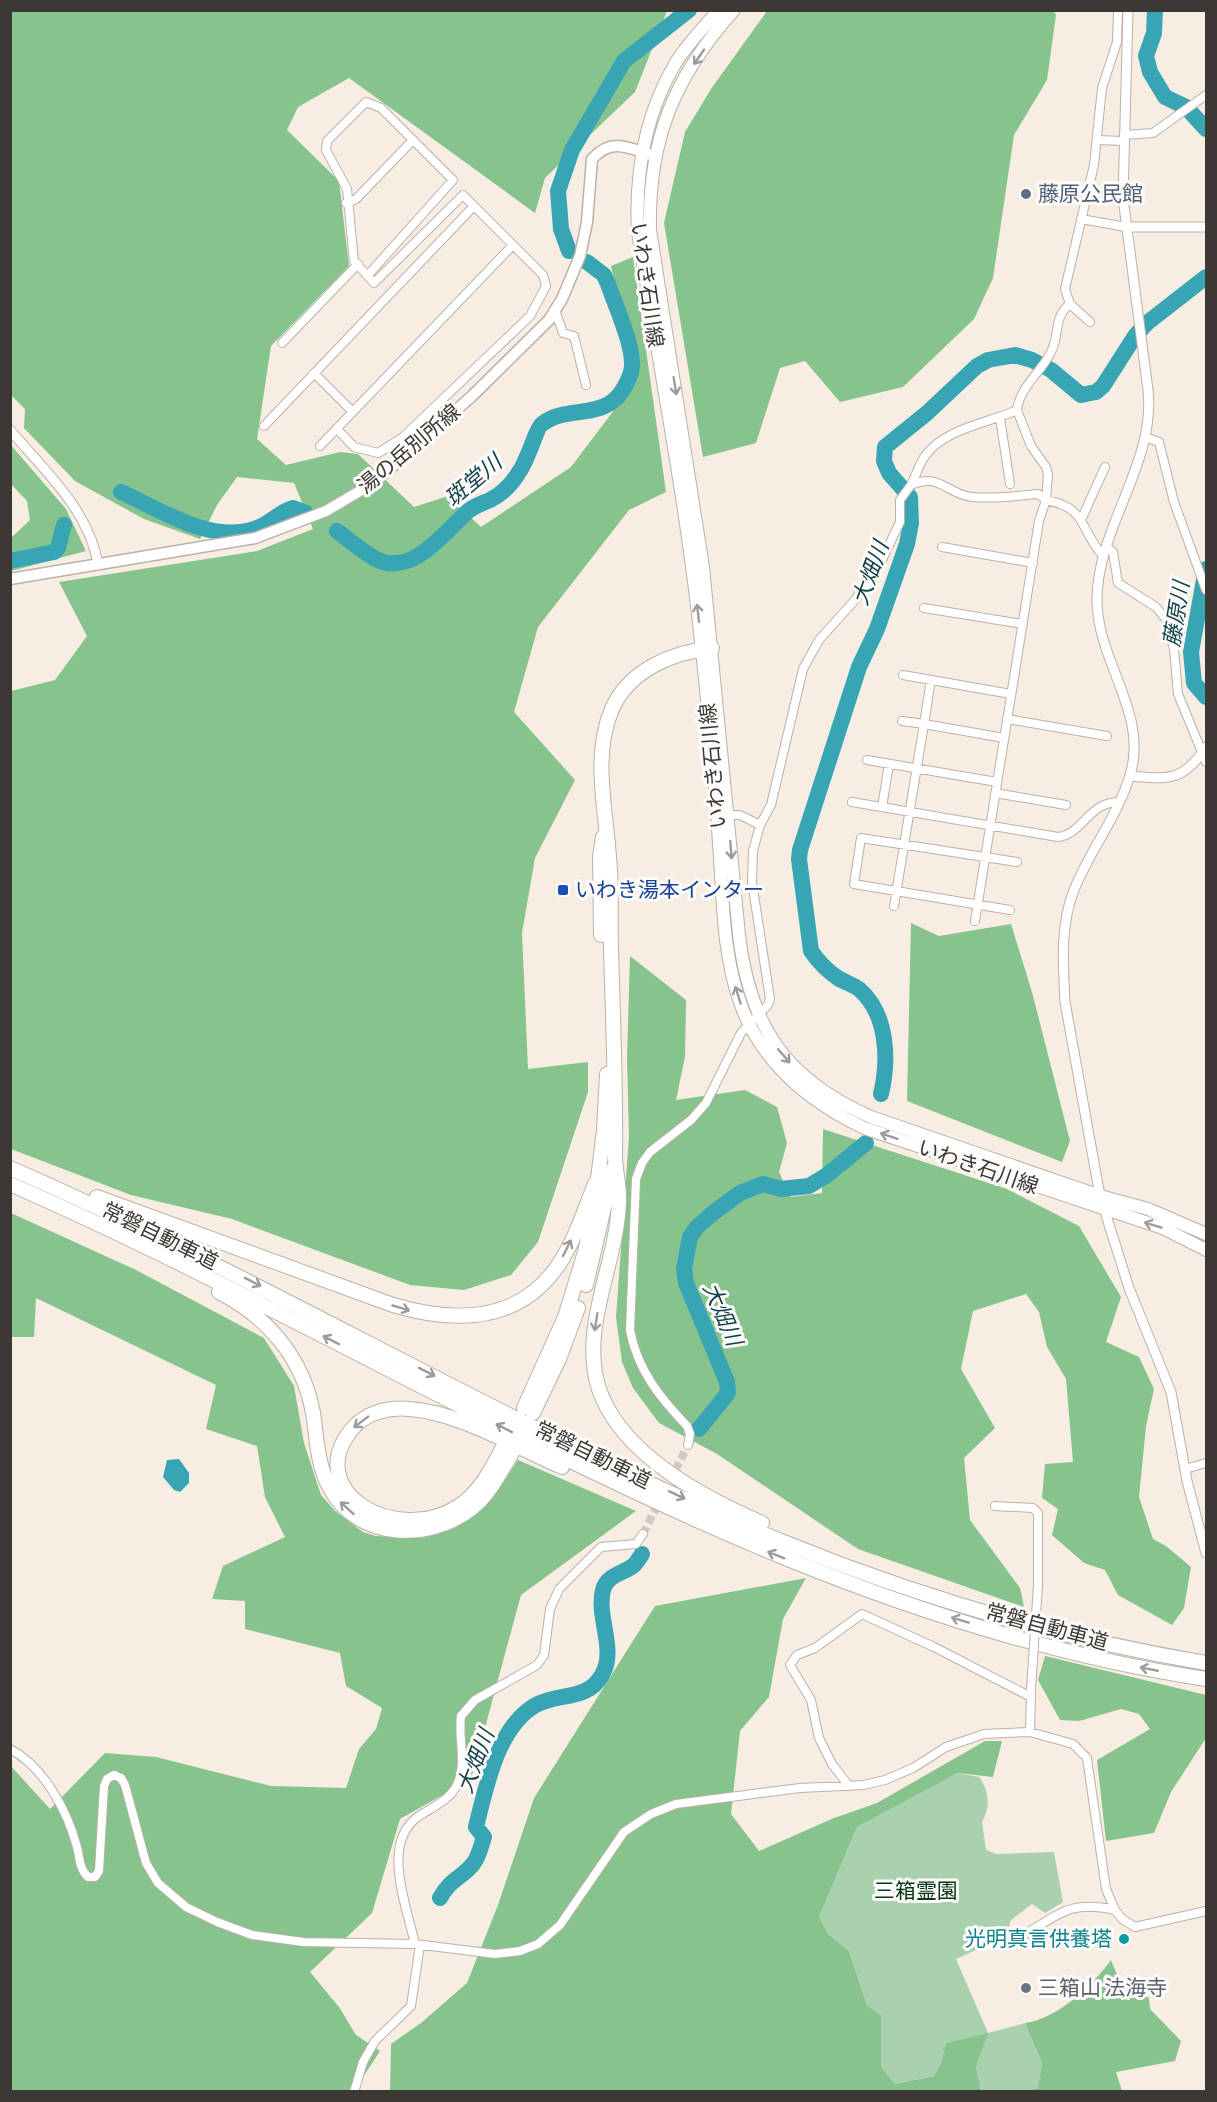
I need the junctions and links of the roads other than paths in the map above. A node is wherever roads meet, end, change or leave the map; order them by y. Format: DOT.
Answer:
graph roads {
  1 [pos="719,10"];
  2 [pos="734,10"];
  3 [pos="1118,10"];
  4 [pos="1128,10"];
  5 [pos="1206,95"];
  6 [pos="1124,138"];
  7 [pos="413,140"];
  8 [pos="1097,140"];
  9 [pos="648,154"];
  10 [pos="346,203"];
  11 [pos="474,206"];
  12 [pos="1081,219"];
  13 [pos="1126,227"];
  14 [pos="1206,227"];
  15 [pos="512,246"];
  16 [pos="358,264"];
  17 [pos="368,275"];
  18 [pos="1070,304"];
  19 [pos="555,310"];
  20 [pos="1090,322"];
  21 [pos="282,343"];
  22 [pos="491,356"];
  23 [pos="502,368"];
  24 [pos="314,373"];
  25 [pos="586,385"];
  26 [pos="1017,410"];
  27 [pos="353,412"];
  28 [pos="1000,418"];
  29 [pos="264,426"];
  30 [pos="337,429"];
  31 [pos="10,430"];
  32 [pos="1145,437"];
  33 [pos="320,446"];
  34 [pos="1105,466"];
  35 [pos="1010,484"];
  36 [pos="911,486"];
  37 [pos="1046,500"];
  38 [pos="1082,518"];
  39 [pos="942,547"];
  40 [pos="1105,552"];
  41 [pos="1033,563"];
  42 [pos="98,565"];
  43 [pos="10,579"];
  44 [pos="1206,590"];
  45 [pos="924,608"];
  46 [pos="1023,624"];
  47 [pos="707,648"];
  48 [pos="903,675"];
  49 [pos="931,680"];
  50 [pos="1011,694"];
  51 [pos="1007,719"];
  52 [pos="902,721"];
  53 [pos="924,724"];
  54 [pos="1107,736"];
  55 [pos="1004,738"];
  56 [pos="1205,753"];
  57 [pos="867,760"];
  58 [pos="889,764"];
  59 [pos="916,768"];
  60 [pos="1130,776"];
  61 [pos="997,782"];
  62 [pos="995,793"];
  63 [pos="852,802"];
  64 [pos="1119,802"];
  65 [pos="1066,805"];
  66 [pos="882,807"];
  67 [pos="909,812"];
  68 [pos="723,815"];
  69 [pos="760,825"];
  70 [pos="990,825"];
  71 [pos="605,829"];
  72 [pos="904,845"];
  73 [pos="985,858"];
  74 [pos="1017,862"];
  75 [pos="896,891"];
  76 [pos="977,905"];
  77 [pos="894,906"];
  78 [pos="1010,910"];
  79 [pos="975,921"];
  80 [pos="759,1015"];
  81 [pos="750,1024"];
  82 [pos="615,1161"];
  83 [pos="10,1167"];
  84 [pos="595,1184"];
  85 [pos="10,1185"];
  86 [pos="1100,1196"];
  87 [pos="1104,1210"];
  88 [pos="1206,1234"];
  89 [pos="1206,1250"];
  90 [pos="688,1445"];
  91 [pos="1206,1463"];
  92 [pos="1185,1469"];
  93 [pos="995,1506"];
  94 [pos="708,1527"];
  95 [pos="643,1534"];
  96 [pos="1206,1553"];
  97 [pos="907,1588"];
  98 [pos="1206,1663"];
  99 [pos="1206,1679"];
  100 [pos="1031,1693"];
  101 [pos="1030,1732"];
  102 [pos="10,1749"];
  103 [pos="849,1786"];
  104 [pos="1114,1910"];
  105 [pos="1206,1911"];
  106 [pos="1023,1936"];
  107 [pos="417,1945"];
  108 [pos="354,2091"];
  1 -- 9 [label="main road, いわき石川線"];
  2 -- 9 [label="main road, いわき石川線, one-way"];
  3 -- 8 [label="street"];
  4 -- 6 [label="street"];
  5 -- 6 [label="street"];
  6 -- 8 [label="street"];
  6 -- 13 [label="street"];
  7 -- 10 [label="street"];
  7 -- 10 [label="street"];
  7 -- 17 [label="street"];
  8 -- 12 [label="street"];
  9 -- 19 [label="main road, 湯の岳別所線"];
  9 -- 47 [label="main road, いわき石川線"];
  10 -- 16 [label="street"];
  11 -- 15 [label="street"];
  11 -- 17 [label="street"];
  11 -- 24 [label="street"];
  12 -- 13 [label="street"];
  12 -- 18 [label="street"];
  13 -- 14 [label="street"];
  13 -- 32 [label="street"];
  15 -- 22 [label="street"];
  15 -- 27 [label="street"];
  16 -- 17 [label="street"];
  16 -- 21 [label="street"];
  18 -- 20 [label="street"];
  18 -- 26 [label="street"];
  19 -- 23 [label="main road, 湯の岳別所線"];
  19 -- 25 [label="street"];
  22 -- 23 [label="street"];
  22 -- 30 [label="street"];
  23 -- 42 [label="main road, 湯の岳別所線"];
  24 -- 27 [label="street"];
  24 -- 29 [label="street"];
  26 -- 28 [label="street"];
  26 -- 37 [label="street"];
  27 -- 30 [label="street"];
  28 -- 35 [label="street"];
  28 -- 36 [label="street"];
  30 -- 33 [label="street"];
  31 -- 42 [label="street"];
  32 -- 40 [label="street"];
  32 -- 44 [label="street"];
  34 -- 38 [label="street"];
  36 -- 37 [label="street"];
  36 -- 69 [label="street"];
  37 -- 38 [label="street"];
  37 -- 41 [label="street"];
  38 -- 40 [label="street"];
  39 -- 41 [label="street"];
  40 -- 56 [label="street"];
  40 -- 60 [label="street"];
  41 -- 46 [label="street"];
  42 -- 43 [label="main road, 湯の岳別所線"];
  45 -- 46 [label="street"];
  46 -- 50 [label="street"];
  47 -- 68 [label="main road, いわき石川線"];
  47 -- 71 [label="highway"];
  48 -- 49 [label="street"];
  49 -- 50 [label="street"];
  49 -- 53 [label="street"];
  50 -- 51 [label="street"];
  51 -- 54 [label="street"];
  51 -- 55 [label="street"];
  52 -- 53 [label="street"];
  53 -- 55 [label="street"];
  53 -- 59 [label="street"];
  55 -- 61 [label="street"];
  56 -- 60 [label="street"];
  57 -- 58 [label="street"];
  58 -- 59 [label="street"];
  58 -- 66 [label="street"];
  59 -- 61 [label="street"];
  59 -- 67 [label="street"];
  60 -- 64 [label="street"];
  61 -- 62 [label="street"];
  62 -- 65 [label="street"];
  62 -- 70 [label="street"];
  63 -- 66 [label="street"];
  64 -- 70 [label="street"];
  64 -- 86 [label="street"];
  66 -- 67 [label="street"];
  67 -- 70 [label="street"];
  67 -- 72 [label="street"];
  68 -- 69 [label="street"];
  68 -- 80 [label="main road, いわき石川線, one-way"];
  81 -- 68 [label="main road, いわき石川線, one-way"];
  69 -- 80 [label="street"];
  70 -- 73 [label="street"];
  71 -- 82 [label="highway"];
  71 -- 84 [label="highway"];
  72 -- 73 [label="street"];
  72 -- 75 [label="street"];
  72 -- 75 [label="street"];
  73 -- 74 [label="street"];
  73 -- 76 [label="street"];
  75 -- 76 [label="street"];
  75 -- 77 [label="street"];
  76 -- 78 [label="street"];
  76 -- 79 [label="street"];
  80 -- 81 [label="street"];
  80 -- 86 [label="main road, いわき石川線, one-way"];
  87 -- 81 [label="main road, いわき石川線, one-way"];
  81 -- 90 [label="street"];
  82 -- 84 [label="highway"];
  82 -- 97 [label="highway, one-way"];
  83 -- 84 [label="highway, one-way"];
  83 -- 97 [label="highway, 常磐自動車道, one-way"];
  94 -- 85 [label="highway, 常磐自動車道, one-way"];
  94 -- 85 [label="highway, one-way"];
  86 -- 87 [label="street"];
  86 -- 88 [label="main road, いわき石川線"];
  89 -- 87 [label="main road, いわき石川線, one-way"];
  87 -- 92 [label="street"];
  91 -- 92 [label="street"];
  92 -- 96 [label="street"];
  93 -- 100 [label="street, bridge"];
  99 -- 94 [label="highway, 常磐自動車道, one-way"];
  95 -- 107 [label="street"];
  97 -- 98 [label="highway, 常磐自動車道"];
  100 -- 101 [label="street"];
  100 -- 103 [label="street"];
  101 -- 103 [label="street"];
  101 -- 104 [label="street"];
  102 -- 107 [label="street"];
  103 -- 107 [label="street"];
  104 -- 105 [label="street"];
  104 -- 106 [label="street"];
  107 -- 108 [label="street"];
}
